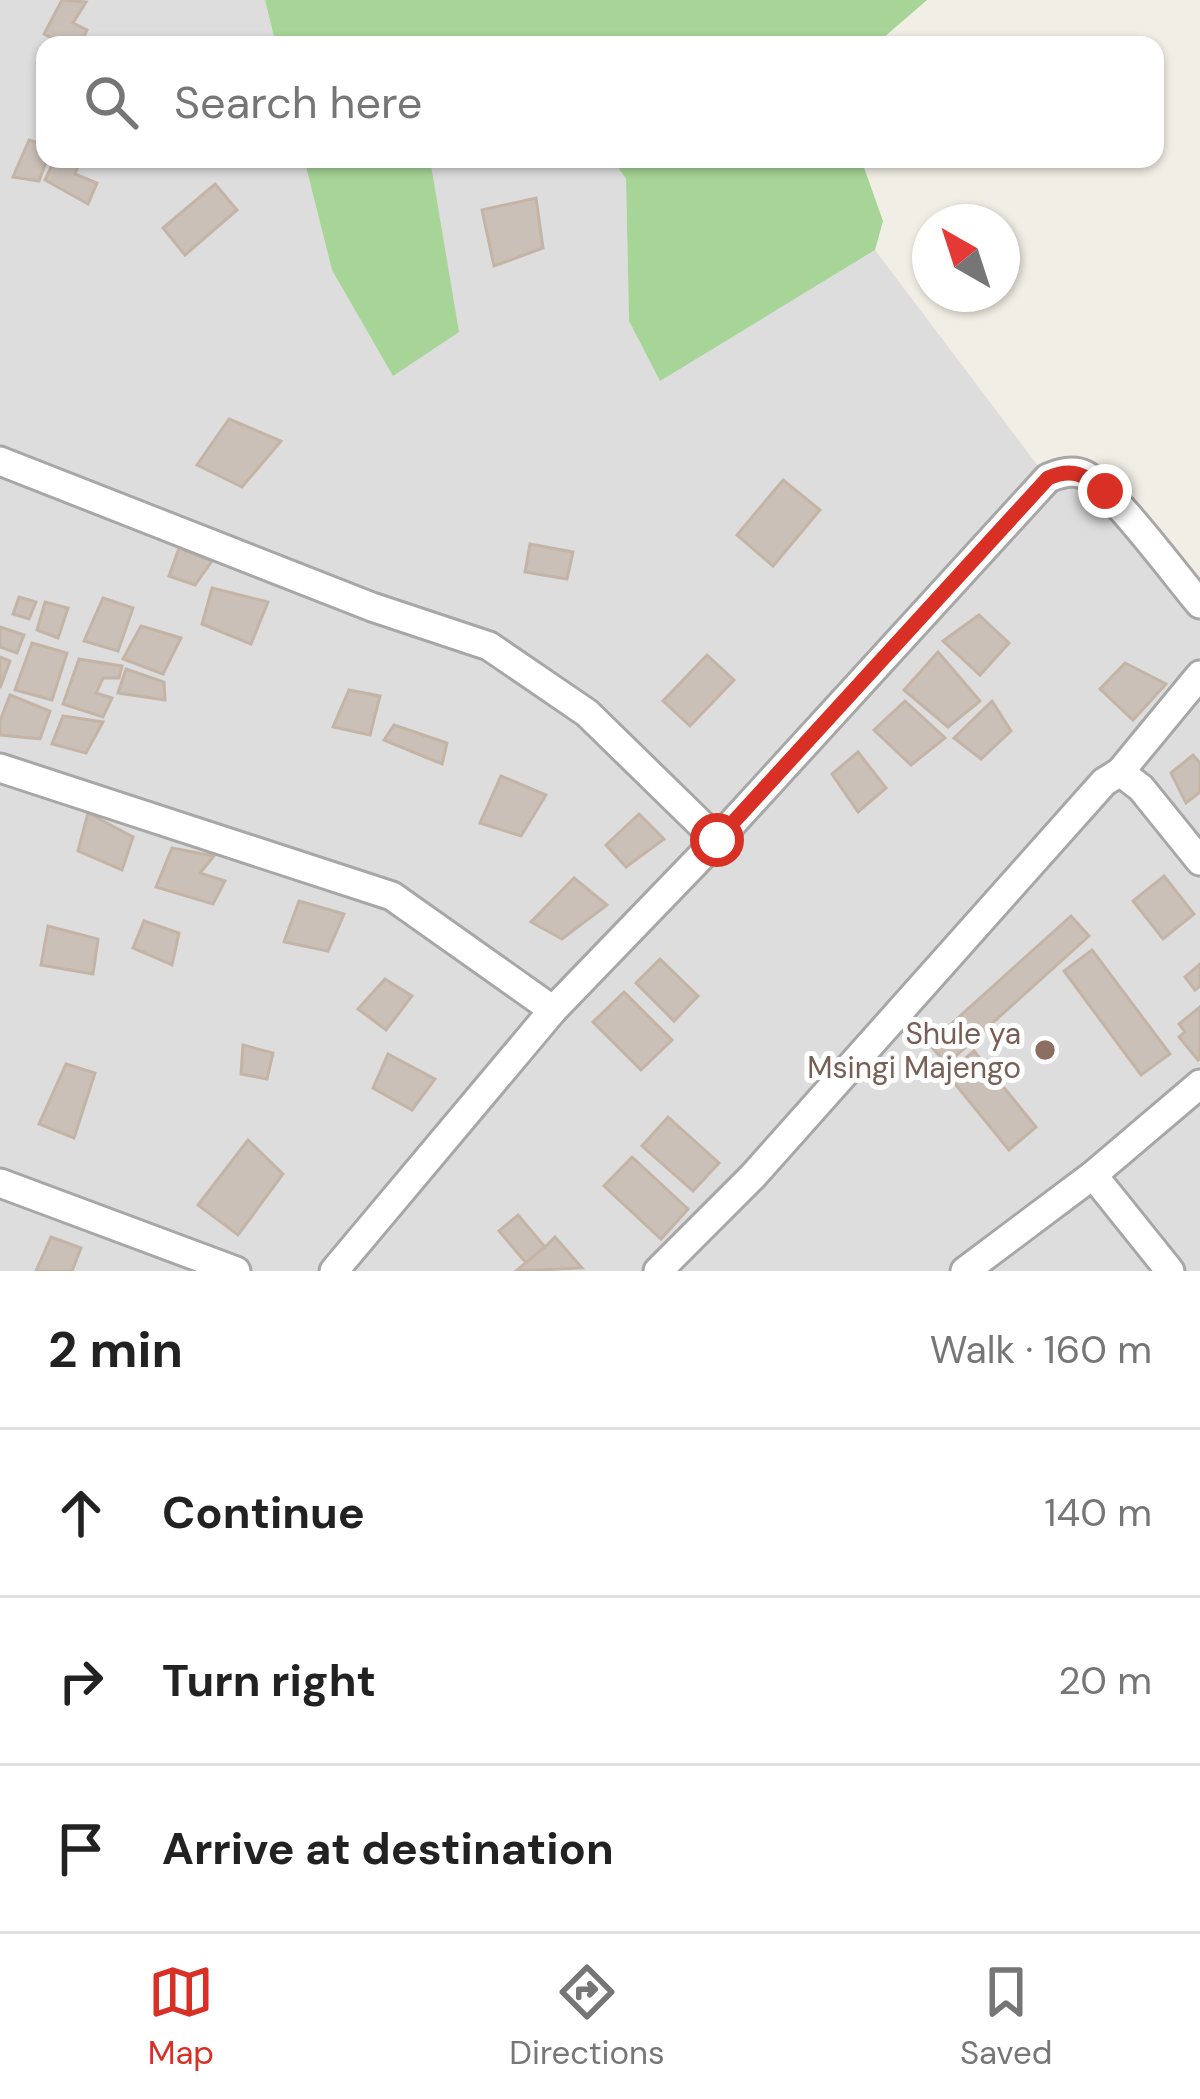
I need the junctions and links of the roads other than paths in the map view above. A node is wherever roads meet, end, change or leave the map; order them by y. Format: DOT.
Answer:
graph roads {
  1 [pos="0,461"];
  2 [pos="1200,604"];
  3 [pos="1200,675"];
  4 [pos="0,768"];
  5 [pos="1120,772"];
  6 [pos="717,840"];
  7 [pos="1200,861"];
  8 [pos="554,1010"];
  9 [pos="1200,1084"];
  10 [pos="1093,1175"];
  11 [pos="0,1183"];
  12 [pos="236,1271"];
  13 [pos="334,1271"];
  14 [pos="658,1271"];
  15 [pos="965,1271"];
  16 [pos="1170,1271"];
  1 -- 6 [label="street"];
  2 -- 6 [label="street"];
  3 -- 5 [label="street"];
  4 -- 8 [label="street"];
  5 -- 7 [label="street"];
  5 -- 14 [label="street"];
  6 -- 8 [label="street"];
  8 -- 13 [label="street"];
  9 -- 10 [label="street"];
  10 -- 15 [label="street"];
  10 -- 16 [label="street"];
  11 -- 12 [label="street"];
}
